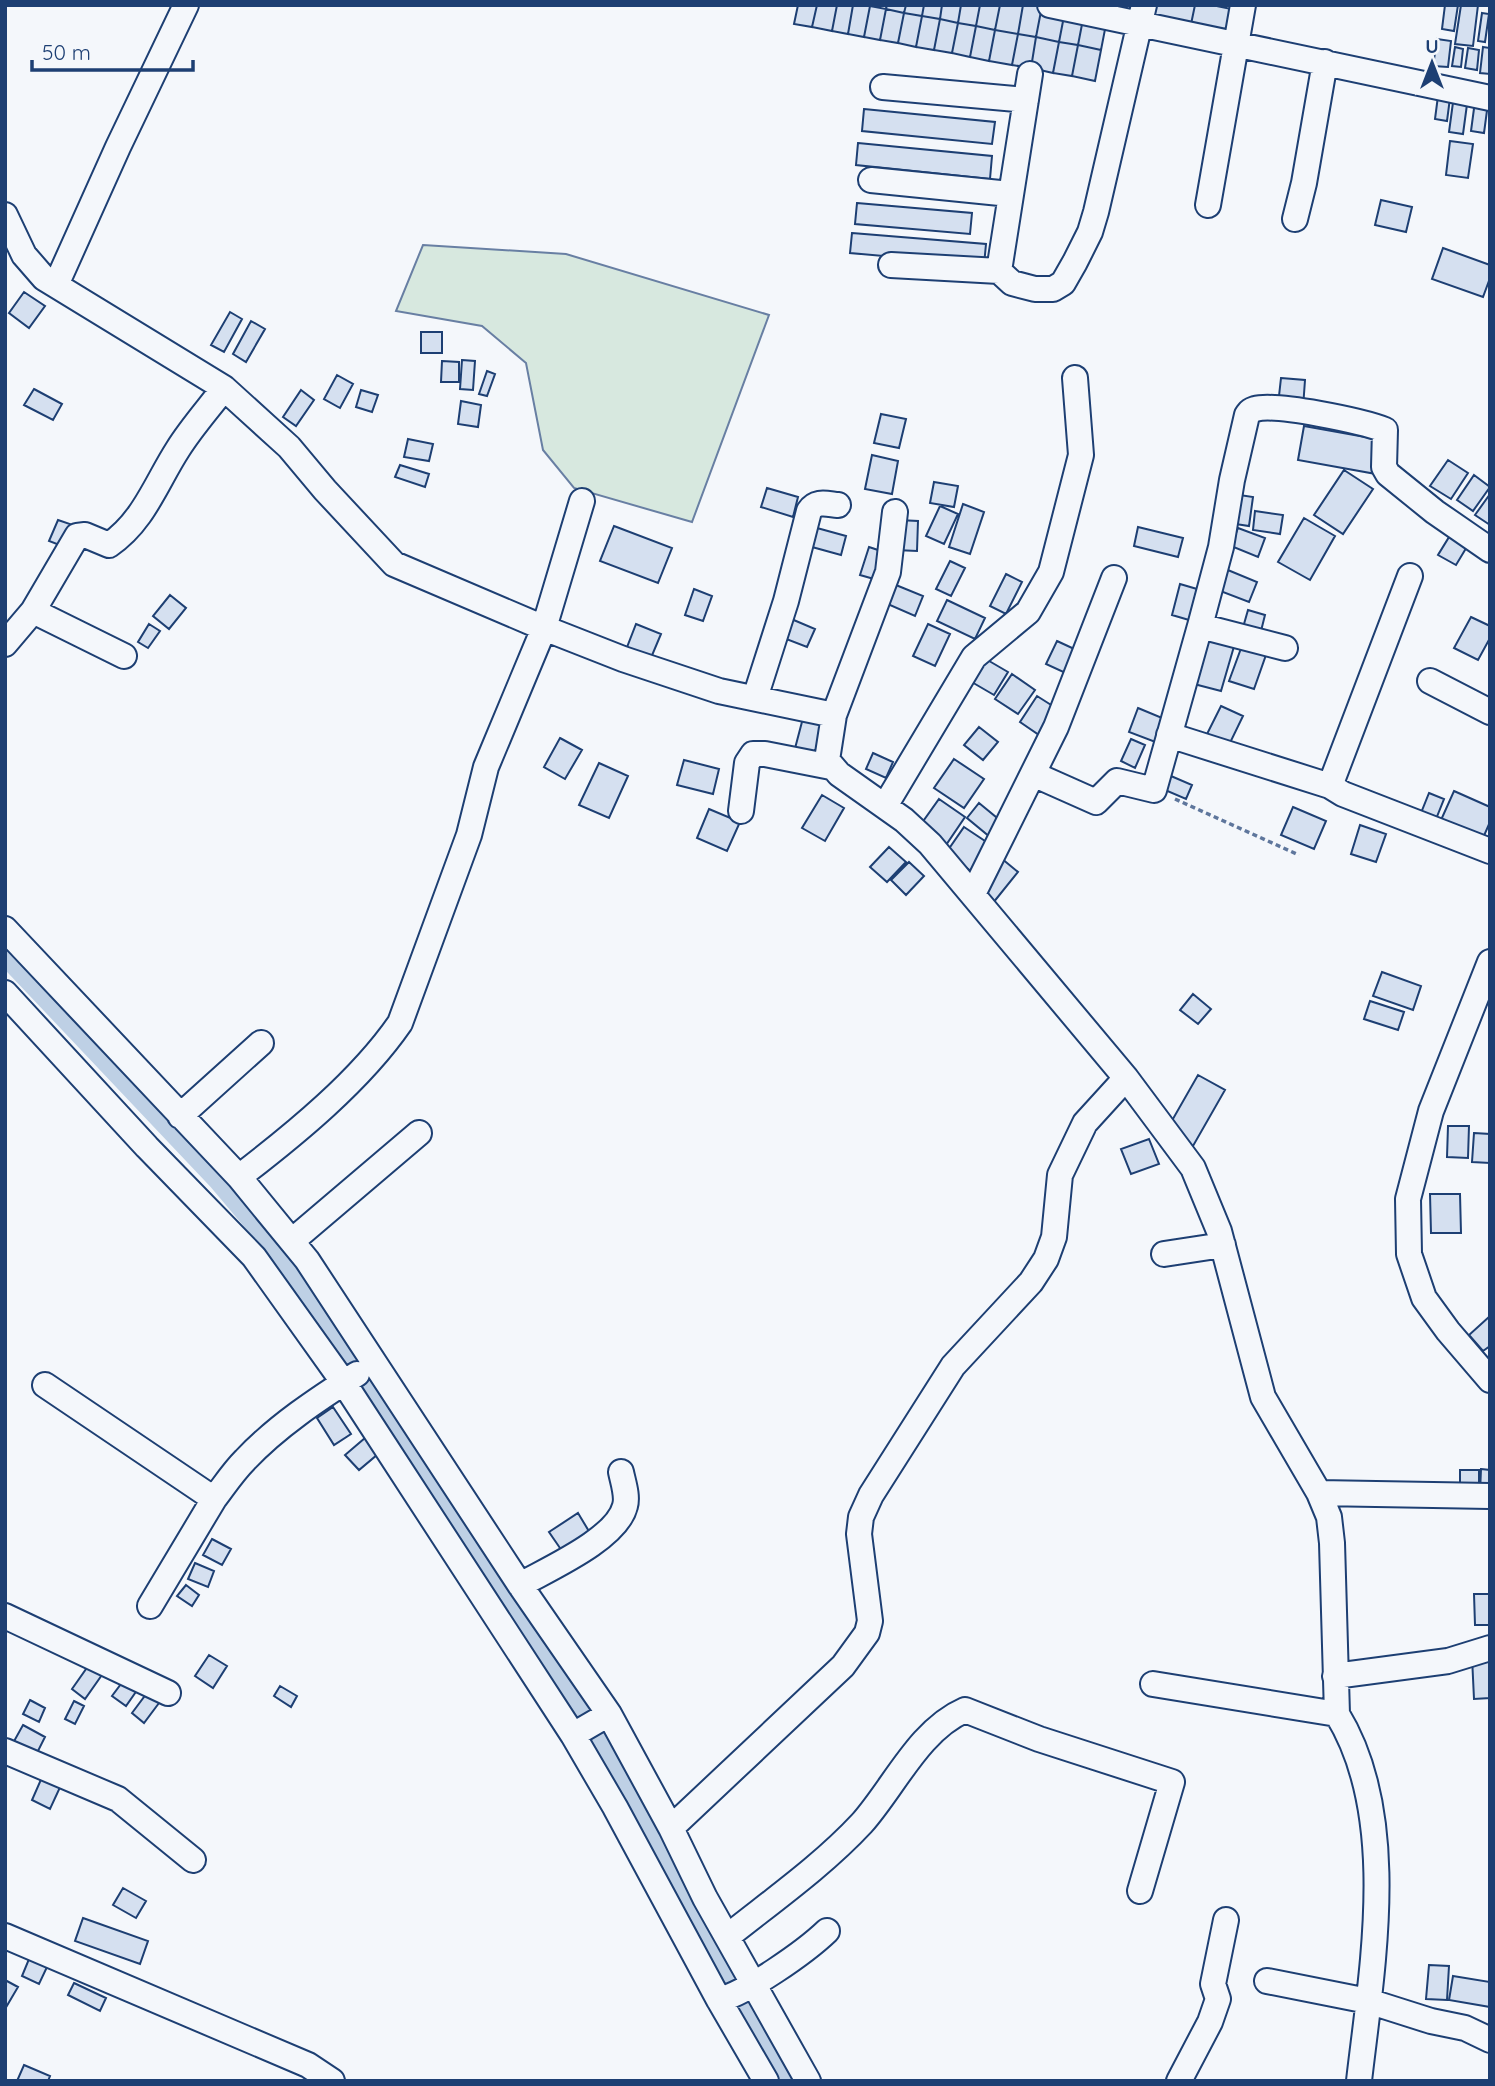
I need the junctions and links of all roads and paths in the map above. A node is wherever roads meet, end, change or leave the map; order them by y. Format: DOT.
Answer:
graph roads {
  1 [pos="186,5"];
  2 [pos="1050,5"];
  3 [pos="1243,5"];
  4 [pos="1142,14"];
  5 [pos="1237,44"];
  6 [pos="1325,62"];
  7 [pos="1030,74"];
  8 [pos="883,87"];
  9 [pos="1490,98"];
  10 [pos="1026,100"];
  11 [pos="871,180"];
  12 [pos="1010,194"];
  13 [pos="1208,205"];
  14 [pos="5,215"];
  15 [pos="1295,219"];
  16 [pos="891,265"];
  17 [pos="999,271"];
  18 [pos="56,285"];
  19 [pos="1075,378"];
  20 [pos="224,388"];
  21 [pos="582,501"];
  22 [pos="838,505"];
  23 [pos="895,512"];
  24 [pos="1490,550"];
  25 [pos="1410,576"];
  26 [pos="1114,578"];
  27 [pos="33,611"];
  28 [pos="1200,625"];
  29 [pos="544,628"];
  30 [pos="5,644"];
  31 [pos="1285,648"];
  32 [pos="124,656"];
  33 [pos="1430,681"];
  34 [pos="755,698"];
  35 [pos="1490,712"];
  36 [pos="834,715"];
  37 [pos="1169,735"];
  38 [pos="831,767"];
  39 [pos="1033,774"];
  40 [pos="1330,786"];
  41 [pos="1154,790"];
  42 [pos="885,806"];
  43 [pos="741,811"];
  44 [pos="1488,850"];
  45 [pos="1299,855"];
  46 [pos="972,894"];
  47 [pos="5,929"];
  48 [pos="1490,962"];
  49 [pos="5,993"];
  50 [pos="261,1043"];
  51 [pos="1126,1078"];
  52 [pos="180,1116"];
  53 [pos="419,1133"];
  54 [pos="239,1177"];
  55 [pos="292,1241"];
  56 [pos="1223,1245"];
  57 [pos="1164,1254"];
  58 [pos="359,1373"];
  59 [pos="1490,1380"];
  60 [pos="46,1385"];
  61 [pos="621,1472"];
  62 [pos="1319,1493"];
  63 [pos="1490,1496"];
  64 [pos="214,1499"];
  65 [pos="520,1585"];
  66 [pos="150,1606"];
  67 [pos="5,1616"];
  68 [pos="1490,1648"];
  69 [pos="1335,1675"];
  70 [pos="1153,1684"];
  71 [pos="168,1693"];
  72 [pos="1337,1714"];
  73 [pos="590,1724"];
  74 [pos="5,1751"];
  75 [pos="671,1828"];
  76 [pos="193,1860"];
  77 [pos="1140,1891"];
  78 [pos="688,1908"];
  79 [pos="1226,1920"];
  80 [pos="827,1931"];
  81 [pos="5,1936"];
  82 [pos="727,1937"];
  83 [pos="1267,1981"];
  84 [pos="736,1993"];
  85 [pos="1368,2001"];
  86 [pos="1490,2040"];
  87 [pos="332,2081"];
  88 [pos="766,2081"];
  89 [pos="808,2081"];
  90 [pos="1179,2081"];
  91 [pos="1359,2081"];
  1 -- 18 [label="street"];
  2 -- 4 [label="street"];
  3 -- 5 [label="street"];
  4 -- 5 [label="street"];
  4 -- 17 [label="street"];
  5 -- 6 [label="street"];
  5 -- 13 [label="street"];
  6 -- 9 [label="street"];
  6 -- 15 [label="street"];
  7 -- 10 [label="street"];
  8 -- 10 [label="street"];
  10 -- 12 [label="street"];
  11 -- 12 [label="street"];
  12 -- 17 [label="street"];
  14 -- 18 [label="street"];
  16 -- 17 [label="street"];
  18 -- 20 [label="street"];
  19 -- 42 [label="street"];
  20 -- 27 [label="street"];
  20 -- 29 [label="street"];
  21 -- 29 [label="street"];
  22 -- 34 [label="street"];
  23 -- 36 [label="street"];
  24 -- 28 [label="street"];
  25 -- 40 [label="street"];
  26 -- 39 [label="street"];
  27 -- 30 [label="street"];
  27 -- 32 [label="street"];
  28 -- 31 [label="street"];
  28 -- 37 [label="street"];
  29 -- 34 [label="street"];
  29 -- 54 [label="street"];
  33 -- 35 [label="street"];
  34 -- 36 [label="street"];
  36 -- 38 [label="street"];
  37 -- 40 [label="street"];
  37 -- 41 [label="street"];
  38 -- 42 [label="street"];
  38 -- 43 [label="street"];
  39 -- 41 [label="street"];
  39 -- 46 [label="street"];
  40 -- 44 [label="street"];
  41 -- 45 [label="path"];
  42 -- 46 [label="street"];
  46 -- 51 [label="street"];
  47 -- 52 [label="street"];
  48 -- 59 [label="street"];
  49 -- 58 [label="street"];
  50 -- 52 [label="street"];
  51 -- 56 [label="street"];
  51 -- 75 [label="street"];
  52 -- 54 [label="street"];
  53 -- 55 [label="street"];
  54 -- 55 [label="street"];
  55 -- 58 [label="street"];
  56 -- 57 [label="street"];
  56 -- 62 [label="street"];
  58 -- 64 [label="street"];
  58 -- 65 [label="street"];
  58 -- 73 [label="street"];
  60 -- 64 [label="street"];
  61 -- 65 [label="street"];
  62 -- 63 [label="street"];
  62 -- 69 [label="street"];
  64 -- 66 [label="street"];
  65 -- 73 [label="street"];
  67 -- 71 [label="street"];
  68 -- 69 [label="street"];
  69 -- 72 [label="street"];
  70 -- 72 [label="street"];
  72 -- 85 [label="street"];
  73 -- 75 [label="street"];
  73 -- 78 [label="street"];
  74 -- 76 [label="street"];
  75 -- 78 [label="street"];
  77 -- 82 [label="street"];
  78 -- 82 [label="street"];
  78 -- 84 [label="street"];
  79 -- 90 [label="street"];
  80 -- 84 [label="street"];
  81 -- 87 [label="street"];
  82 -- 84 [label="street"];
  83 -- 85 [label="street"];
  84 -- 88 [label="street"];
  84 -- 89 [label="street"];
  85 -- 86 [label="street"];
  85 -- 91 [label="street"];
}
